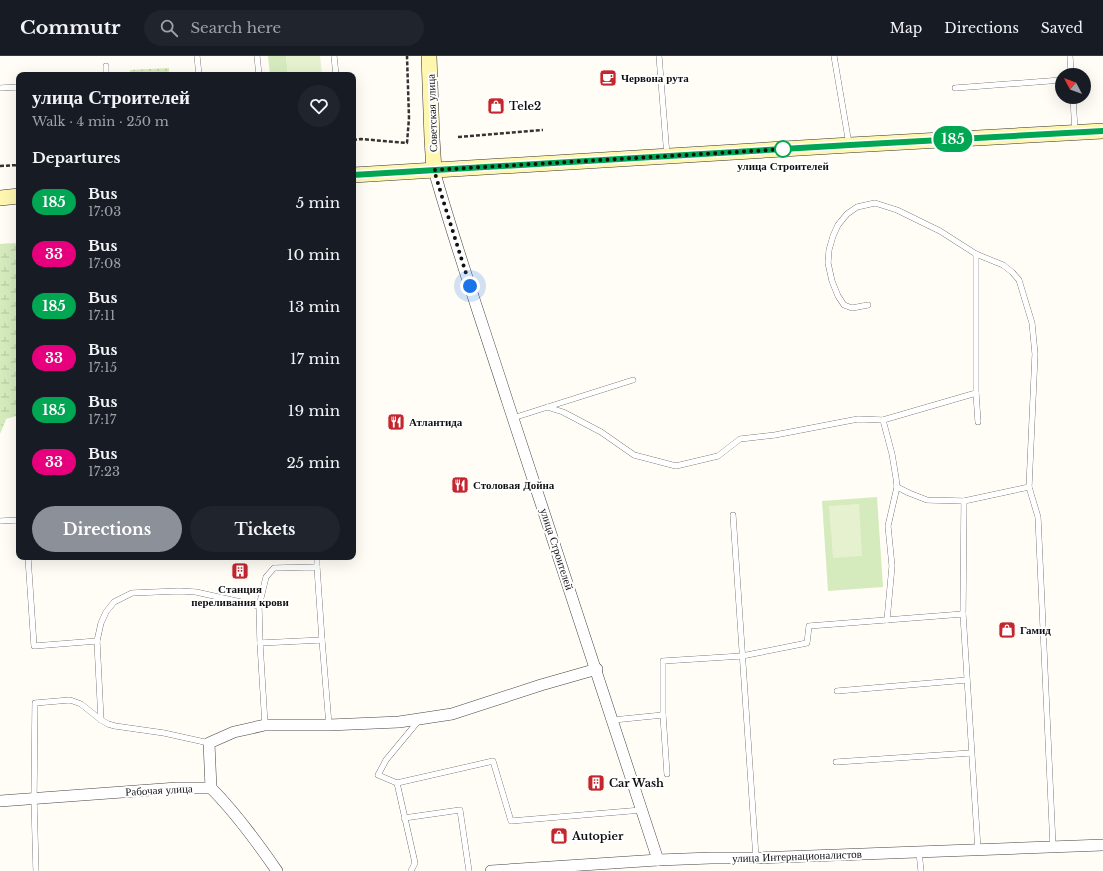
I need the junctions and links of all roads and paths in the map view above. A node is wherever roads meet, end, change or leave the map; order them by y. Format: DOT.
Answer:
graph roads {
  1 [pos="197,56"];
  2 [pos="258,56"];
  3 [pos="334,56"];
  4 [pos="407,56"];
  5 [pos="429,56"];
  6 [pos="658,56"];
  7 [pos="834,56"];
  8 [pos="1070,56"];
  9 [pos="106,66"];
  10 [pos="1071,68"];
  11 [pos="106,72"];
  12 [pos="198,72"];
  13 [pos="259,72"];
  14 [pos="336,72"];
  15 [pos="1055,81"];
  16 [pos="16,87"];
  17 [pos="0,88"];
  18 [pos="955,88"];
  19 [pos="1073,104"];
  20 [pos="543,130"];
  21 [pos="1103,131"];
  22 [pos="1075,132"];
  23 [pos="458,137"];
  24 [pos="356,140"];
  25 [pos="850,145"];
  26 [pos="667,156"];
  27 [pos="16,165"];
  28 [pos="0,166"];
  29 [pos="434,170"];
  30 [pos="356,175"];
  31 [pos="16,196"];
  32 [pos="0,198"];
  33 [pos="976,254"];
  34 [pos="868,306"];
  35 [pos="633,380"];
  36 [pos="976,393"];
  37 [pos="546,407"];
  38 [pos="513,418"];
  39 [pos="883,420"];
  40 [pos="978,422"];
  41 [pos="896,487"];
  42 [pos="1029,487"];
  43 [pos="964,501"];
  44 [pos="733,515"];
  45 [pos="16,520"];
  46 [pos="0,521"];
  47 [pos="28,560"];
  48 [pos="317,560"];
  49 [pos="317,567"];
  50 [pos="259,606"];
  51 [pos="963,614"];
  52 [pos="887,620"];
  53 [pos="322,640"];
  54 [pos="96,641"];
  55 [pos="260,643"];
  56 [pos="742,656"];
  57 [pos="597,669"];
  58 [pos="967,680"];
  59 [pos="837,691"];
  60 [pos="663,715"];
  61 [pos="420,719"];
  62 [pos="101,720"];
  63 [pos="613,720"];
  64 [pos="265,725"];
  65 [pos="329,725"];
  66 [pos="209,743"];
  67 [pos="972,753"];
  68 [pos="836,762"];
  69 [pos="667,774"];
  70 [pos="397,784"];
  71 [pos="211,788"];
  72 [pos="34,799"];
  73 [pos="0,801"];
  74 [pos="642,810"];
  75 [pos="404,818"];
  76 [pos="1103,845"];
  77 [pos="1053,848"];
  78 [pos="978,850"];
  79 [pos="919,852"];
  80 [pos="756,858"];
  81 [pos="658,860"];
  82 [pos="516,870"];
  83 [pos="36,871"];
  84 [pos="277,871"];
  85 [pos="412,871"];
  86 [pos="469,871"];
  87 [pos="491,871"];
  88 [pos="921,871"];
  1 -- 12 [label="lane"];
  2 -- 13 [label="lane"];
  3 -- 14 [label="lane"];
  4 -- 24 [label="path"];
  5 -- 29 [label="street, Советская улица"];
  6 -- 26 [label="lane"];
  7 -- 25 [label="lane"];
  8 -- 10 [label="lane"];
  9 -- 11 [label="lane"];
  15 -- 18 [label="lane"];
  16 -- 17 [label="lane"];
  19 -- 22 [label="lane"];
  20 -- 23 [label="path"];
  21 -- 22 [label="street"];
  22 -- 25 [label="street"];
  25 -- 26 [label="street"];
  26 -- 29 [label="street"];
  27 -- 28 [label="path"];
  29 -- 30 [label="street"];
  29 -- 38 [label="street, улица Строителей"];
  31 -- 32 [label="street"];
  33 -- 34 [label="lane"];
  33 -- 36 [label="lane"];
  33 -- 42 [label="lane"];
  35 -- 37 [label="lane"];
  36 -- 39 [label="lane"];
  36 -- 40 [label="lane"];
  37 -- 38 [label="lane"];
  37 -- 39 [label="lane"];
  38 -- 57 [label="street, улица Строителей"];
  39 -- 41 [label="lane"];
  41 -- 43 [label="lane"];
  41 -- 52 [label="lane"];
  42 -- 43 [label="lane"];
  42 -- 77 [label="lane"];
  43 -- 51 [label="lane"];
  44 -- 56 [label="lane"];
  45 -- 46 [label="lane"];
  47 -- 54 [label="lane"];
  48 -- 49 [label="lane"];
  49 -- 50 [label="lane"];
  49 -- 53 [label="lane"];
  50 -- 54 [label="lane"];
  50 -- 55 [label="lane"];
  51 -- 52 [label="lane"];
  51 -- 58 [label="lane"];
  52 -- 56 [label="lane"];
  53 -- 55 [label="lane"];
  53 -- 65 [label="lane"];
  54 -- 62 [label="lane"];
  55 -- 64 [label="lane"];
  56 -- 60 [label="lane"];
  56 -- 80 [label="lane"];
  57 -- 61 [label="street"];
  57 -- 63 [label="street, улица Строителей"];
  58 -- 59 [label="lane"];
  58 -- 67 [label="lane"];
  60 -- 63 [label="lane"];
  60 -- 69 [label="lane"];
  61 -- 65 [label="street"];
  61 -- 70 [label="lane"];
  62 -- 66 [label="lane"];
  62 -- 72 [label="lane"];
  63 -- 74 [label="street, улица Строителей"];
  64 -- 65 [label="street"];
  64 -- 66 [label="street"];
  66 -- 71 [label="street"];
  67 -- 68 [label="lane"];
  67 -- 78 [label="lane"];
  70 -- 74 [label="lane"];
  70 -- 75 [label="lane"];
  71 -- 72 [label="street, Рабочая улица"];
  71 -- 84 [label="street"];
  72 -- 73 [label="street, Рабочая улица"];
  72 -- 83 [label="lane"];
  74 -- 81 [label="street, улица Строителей"];
  75 -- 85 [label="lane"];
  75 -- 86 [label="lane"];
  76 -- 77 [label="street, улица Интернационалистов"];
  77 -- 78 [label="street, улица Интернационалистов"];
  78 -- 79 [label="street, улица Интернационалистов"];
  79 -- 80 [label="street, улица Интернационалистов"];
  79 -- 88 [label="lane"];
  80 -- 81 [label="street, улица Интернационалистов"];
  81 -- 82 [label="street, улица Интернационалистов"];
  82 -- 87 [label="street, улица Интернационалистов"];
}
